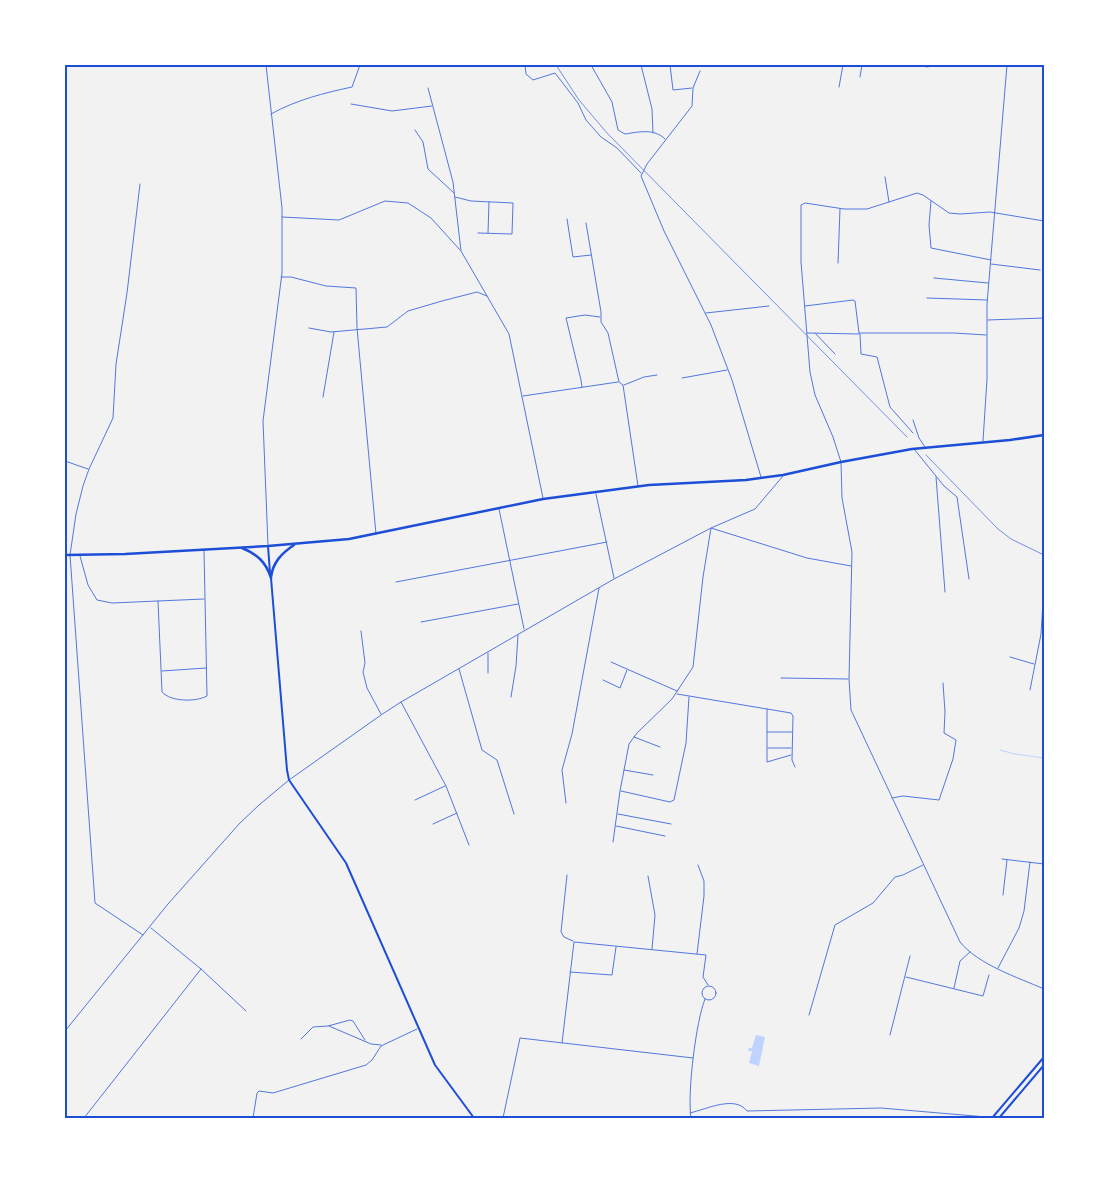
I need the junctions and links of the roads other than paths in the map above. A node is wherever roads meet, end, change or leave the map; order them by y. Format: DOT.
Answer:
graph roads {
  1 [pos="266,65"];
  2 [pos="360,65"];
  3 [pos="525,65"];
  4 [pos="591,65"];
  5 [pos="640,65"];
  6 [pos="670,65"];
  7 [pos="843,65"];
  8 [pos="862,65"];
  9 [pos="914,65"];
  10 [pos="932,65"];
  11 [pos="1007,65"];
  12 [pos="700,71"];
  13 [pos="860,77"];
  14 [pos="839,87"];
  15 [pos="428,88"];
  16 [pos="693,88"];
  17 [pos="351,104"];
  18 [pos="433,106"];
  19 [pos="271,114"];
  20 [pos="415,130"];
  21 [pos="653,133"];
  22 [pos="666,139"];
  23 [pos="642,174"];
  24 [pos="885,176"];
  25 [pos="140,184"];
  26 [pos="454,195"];
  27 [pos="931,200"];
  28 [pos="489,202"];
  29 [pos="890,202"];
  30 [pos="840,209"];
  31 [pos="996,213"];
  32 [pos="282,217"];
  33 [pos="567,219"];
  34 [pos="1044,221"];
  35 [pos="586,223"];
  36 [pos="478,233"];
  37 [pos="488,234"];
  38 [pos="461,250"];
  39 [pos="592,255"];
  40 [pos="991,260"];
  41 [pos="838,263"];
  42 [pos="990,264"];
  43 [pos="1040,270"];
  44 [pos="282,277"];
  45 [pos="934,278"];
  46 [pos="989,283"];
  47 [pos="488,296"];
  48 [pos="927,298"];
  49 [pos="988,300"];
  50 [pos="769,306"];
  51 [pos="804,306"];
  52 [pos="705,313"];
  53 [pos="601,317"];
  54 [pos="1044,318"];
  55 [pos="987,320"];
  56 [pos="309,328"];
  57 [pos="357,328"];
  58 [pos="334,332"];
  59 [pos="806,332"];
  60 [pos="815,333"];
  61 [pos="859,333"];
  62 [pos="987,335"];
  63 [pos="835,354"];
  64 [pos="728,370"];
  65 [pos="657,375"];
  66 [pos="682,378"];
  67 [pos="619,382"];
  68 [pos="623,386"];
  69 [pos="582,387"];
  70 [pos="522,396"];
  71 [pos="323,397"];
  72 [pos="913,420"];
  73 [pos="913,433"];
  74 [pos="1044,435"];
  75 [pos="983,442"];
  76 [pos="925,448"];
  77 [pos="914,449"];
  78 [pos="65,461"];
  79 [pos="841,462"];
  80 [pos="89,470"];
  81 [pos="783,475"];
  82 [pos="936,477"];
  83 [pos="761,478"];
  84 [pos="638,486"];
  85 [pos="596,492"];
  86 [pos="543,498"];
  87 [pos="499,508"];
  88 [pos="711,528"];
  89 [pos="376,534"];
  90 [pos="607,542"];
  91 [pos="294,545"];
  92 [pos="268,546"];
  93 [pos="242,548"];
  94 [pos="204,550"];
  95 [pos="65,555"];
  96 [pos="70,555"];
  97 [pos="79,555"];
  98 [pos="510,561"];
  99 [pos="852,566"];
  100 [pos="270,578"];
  101 [pos="614,579"];
  102 [pos="969,580"];
  103 [pos="396,582"];
  104 [pos="1044,585"];
  105 [pos="600,588"];
  106 [pos="945,592"];
  107 [pos="205,599"];
  108 [pos="158,601"];
  109 [pos="519,604"];
  110 [pos="421,622"];
  111 [pos="361,631"];
  112 [pos="524,631"];
  113 [pos="518,634"];
  114 [pos="1041,634"];
  115 [pos="1044,634"];
  116 [pos="488,652"];
  117 [pos="1010,656"];
  118 [pos="611,662"];
  119 [pos="1035,664"];
  120 [pos="206,668"];
  121 [pos="459,669"];
  122 [pos="627,670"];
  123 [pos="161,671"];
  124 [pos="488,673"];
  125 [pos="781,678"];
  126 [pos="849,679"];
  127 [pos="603,680"];
  128 [pos="943,682"];
  129 [pos="1030,690"];
  130 [pos="677,693"];
  131 [pos="511,696"];
  132 [pos="689,697"];
  133 [pos="401,702"];
  134 [pos="767,708"];
  135 [pos="381,715"];
  136 [pos="767,732"];
  137 [pos="793,732"];
  138 [pos="634,737"];
  139 [pos="660,747"];
  140 [pos="767,748"];
  141 [pos="792,748"];
  142 [pos="792,754"];
  143 [pos="795,768"];
  144 [pos="624,770"];
  145 [pos="654,775"];
  146 [pos="289,780"];
  147 [pos="446,786"];
  148 [pos="620,791"];
  149 [pos="892,798"];
  150 [pos="415,800"];
  151 [pos="566,803"];
  152 [pos="457,813"];
  153 [pos="514,814"];
  154 [pos="617,814"];
  155 [pos="433,824"];
  156 [pos="671,824"];
  157 [pos="615,826"];
  158 [pos="664,836"];
  159 [pos="613,842"];
  160 [pos="470,845"];
  161 [pos="1002,859"];
  162 [pos="1007,860"];
  163 [pos="1030,862"];
  164 [pos="1044,864"];
  165 [pos="698,865"];
  166 [pos="924,865"];
  167 [pos="566,875"];
  168 [pos="648,876"];
  169 [pos="1003,895"];
  170 [pos="150,927"];
  171 [pos="143,936"];
  172 [pos="574,942"];
  173 [pos="616,946"];
  174 [pos="652,950"];
  175 [pos="970,952"];
  176 [pos="697,954"];
  177 [pos="910,956"];
  178 [pos="201,969"];
  179 [pos="998,969"];
  180 [pos="570,972"];
  181 [pos="989,975"];
  182 [pos="906,977"];
  183 [pos="708,985"];
  184 [pos="954,989"];
  185 [pos="1044,989"];
  186 [pos="705,999"];
  187 [pos="246,1011"];
  188 [pos="809,1014"];
  189 [pos="328,1026"];
  190 [pos="419,1028"];
  191 [pos="65,1031"];
  192 [pos="890,1034"];
  193 [pos="301,1039"];
  194 [pos="364,1040"];
  195 [pos="562,1043"];
  196 [pos="381,1046"];
  197 [pos="1044,1056"];
  198 [pos="693,1058"];
  199 [pos="1044,1065"];
  200 [pos="690,1113"];
  201 [pos="992,1117"];
  202 [pos="84,1118"];
  203 [pos="254,1118"];
  204 [pos="474,1118"];
  205 [pos="503,1118"];
  206 [pos="691,1118"];
  207 [pos="999,1118"];
  1 -- 19 [label="street"];
  2 -- 19 [label="street"];
  3 -- 23 [label="street"];
  4 -- 21 [label="street"];
  5 -- 21 [label="street"];
  6 -- 16 [label="street"];
  7 -- 14 [label="street"];
  8 -- 13 [label="street"];
  9 -- 10 [label="street"];
  11 -- 31 [label="street"];
  12 -- 16 [label="street"];
  15 -- 18 [label="street"];
  16 -- 22 [label="street"];
  17 -- 18 [label="street"];
  18 -- 26 [label="street"];
  19 -- 32 [label="street"];
  20 -- 26 [label="street"];
  21 -- 22 [label="street"];
  22 -- 23 [label="street"];
  23 -- 52 [label="street"];
  24 -- 29 [label="street"];
  25 -- 80 [label="street"];
  26 -- 28 [label="street"];
  26 -- 38 [label="street"];
  27 -- 29 [label="street"];
  27 -- 31 [label="street"];
  27 -- 40 [label="street"];
  28 -- 37 [label="street"];
  28 -- 37 [label="street"];
  29 -- 30 [label="street"];
  30 -- 41 [label="street"];
  30 -- 51 [label="street"];
  31 -- 34 [label="street"];
  31 -- 40 [label="street"];
  32 -- 38 [label="street"];
  32 -- 44 [label="street"];
  33 -- 39 [label="street"];
  35 -- 39 [label="street"];
  36 -- 37 [label="street"];
  38 -- 47 [label="street"];
  39 -- 53 [label="street"];
  40 -- 42 [label="street"];
  42 -- 43 [label="street"];
  42 -- 46 [label="street"];
  44 -- 57 [label="street"];
  44 -- 92 [label="street"];
  45 -- 46 [label="street"];
  46 -- 49 [label="street"];
  47 -- 57 [label="street"];
  47 -- 70 [label="street"];
  48 -- 49 [label="street"];
  49 -- 55 [label="street"];
  50 -- 52 [label="street"];
  51 -- 59 [label="street"];
  51 -- 61 [label="street"];
  52 -- 64 [label="street"];
  53 -- 67 [label="street"];
  53 -- 69 [label="street"];
  54 -- 55 [label="street"];
  55 -- 62 [label="street"];
  56 -- 58 [label="street"];
  57 -- 58 [label="street"];
  57 -- 89 [label="street"];
  58 -- 71 [label="street"];
  59 -- 60 [label="street"];
  59 -- 79 [label="street"];
  60 -- 61 [label="street"];
  60 -- 63 [label="street"];
  61 -- 62 [label="street"];
  61 -- 73 [label="street"];
  62 -- 75 [label="street"];
  64 -- 66 [label="street"];
  64 -- 83 [label="street"];
  65 -- 68 [label="street"];
  67 -- 68 [label="street"];
  67 -- 69 [label="street"];
  68 -- 84 [label="street"];
  69 -- 70 [label="street"];
  70 -- 86 [label="street"];
  72 -- 76 [label="street"];
  74 -- 75 [label="main road"];
  75 -- 76 [label="main road"];
  76 -- 77 [label="main road"];
  77 -- 79 [label="main road"];
  77 -- 82 [label="street"];
  78 -- 80 [label="street"];
  79 -- 81 [label="main road"];
  79 -- 99 [label="street"];
  80 -- 96 [label="street"];
  81 -- 83 [label="main road"];
  81 -- 88 [label="street"];
  82 -- 102 [label="street"];
  82 -- 106 [label="street"];
  83 -- 84 [label="main road"];
  84 -- 85 [label="main road"];
  85 -- 86 [label="main road"];
  85 -- 90 [label="street"];
  86 -- 87 [label="main road"];
  87 -- 89 [label="main road"];
  87 -- 98 [label="street"];
  88 -- 99 [label="street"];
  88 -- 101 [label="street"];
  88 -- 130 [label="street"];
  89 -- 91 [label="main road"];
  90 -- 98 [label="street"];
  90 -- 101 [label="street"];
  91 -- 92 [label="main road"];
  91 -- 100 [label="main road"];
  92 -- 93 [label="main road"];
  92 -- 100 [label="main road"];
  93 -- 94 [label="main road"];
  93 -- 100 [label="main road"];
  94 -- 97 [label="main road"];
  94 -- 107 [label="street"];
  95 -- 96 [label="main road"];
  96 -- 97 [label="main road"];
  96 -- 171 [label="street"];
  97 -- 108 [label="street"];
  98 -- 103 [label="street"];
  98 -- 109 [label="street"];
  99 -- 126 [label="street"];
  100 -- 146 [label="main road"];
  101 -- 105 [label="street"];
  104 -- 114 [label="street"];
  105 -- 112 [label="street"];
  105 -- 151 [label="street"];
  107 -- 108 [label="street"];
  107 -- 120 [label="street"];
  108 -- 123 [label="street"];
  109 -- 110 [label="street"];
  109 -- 112 [label="street"];
  111 -- 135 [label="street"];
  112 -- 113 [label="street"];
  113 -- 116 [label="street"];
  113 -- 131 [label="street"];
  114 -- 115 [label="street"];
  114 -- 119 [label="street"];
  116 -- 121 [label="street"];
  116 -- 124 [label="street"];
  117 -- 119 [label="street"];
  118 -- 122 [label="street"];
  119 -- 129 [label="street"];
  120 -- 123 [label="street"];
  120 -- 123 [label="street"];
  121 -- 133 [label="street"];
  121 -- 153 [label="street"];
  122 -- 127 [label="street"];
  122 -- 130 [label="street"];
  125 -- 126 [label="street"];
  126 -- 149 [label="street"];
  128 -- 149 [label="street"];
  130 -- 132 [label="street"];
  130 -- 138 [label="street"];
  132 -- 134 [label="street"];
  132 -- 148 [label="street"];
  133 -- 135 [label="street"];
  133 -- 147 [label="street"];
  134 -- 136 [label="street"];
  134 -- 137 [label="street"];
  135 -- 146 [label="street"];
  136 -- 137 [label="street"];
  136 -- 140 [label="street"];
  137 -- 141 [label="street"];
  138 -- 139 [label="street"];
  138 -- 144 [label="street"];
  140 -- 141 [label="street"];
  140 -- 142 [label="street"];
  141 -- 142 [label="street"];
  142 -- 143 [label="street"];
  144 -- 145 [label="street"];
  144 -- 148 [label="street"];
  146 -- 170 [label="street"];
  146 -- 190 [label="main road"];
  147 -- 150 [label="street"];
  147 -- 152 [label="street"];
  148 -- 154 [label="street"];
  149 -- 166 [label="street"];
  152 -- 155 [label="street"];
  152 -- 160 [label="street"];
  154 -- 156 [label="street"];
  154 -- 157 [label="street"];
  157 -- 158 [label="street"];
  157 -- 159 [label="street"];
  161 -- 162 [label="street"];
  162 -- 163 [label="street"];
  162 -- 169 [label="street"];
  163 -- 164 [label="street"];
  163 -- 179 [label="street"];
  165 -- 176 [label="street"];
  166 -- 175 [label="street"];
  166 -- 188 [label="street"];
  167 -- 172 [label="street"];
  168 -- 174 [label="street"];
  170 -- 171 [label="street"];
  170 -- 178 [label="street"];
  171 -- 191 [label="street"];
  172 -- 173 [label="street"];
  172 -- 180 [label="street"];
  173 -- 174 [label="street"];
  173 -- 180 [label="street"];
  174 -- 176 [label="street"];
  175 -- 179 [label="street"];
  175 -- 184 [label="street"];
  176 -- 183 [label="street"];
  177 -- 182 [label="street"];
  178 -- 187 [label="street"];
  178 -- 202 [label="street"];
  179 -- 185 [label="street"];
  180 -- 195 [label="street"];
  181 -- 184 [label="street"];
  182 -- 184 [label="street"];
  182 -- 192 [label="street"];
  183 -- 186 [label="street"];
  183 -- 186 [label="street"];
  186 -- 198 [label="street"];
  189 -- 193 [label="street"];
  189 -- 194 [label="street"];
  189 -- 194 [label="street"];
  190 -- 196 [label="street"];
  190 -- 204 [label="main road"];
  194 -- 196 [label="street"];
  195 -- 198 [label="street"];
  195 -- 205 [label="street"];
  196 -- 203 [label="street"];
  197 -- 201 [label="main road"];
  198 -- 200 [label="street"];
  199 -- 207 [label="main road"];
  200 -- 201 [label="street"];
  200 -- 206 [label="street"];
  201 -- 207 [label="street"];
}
